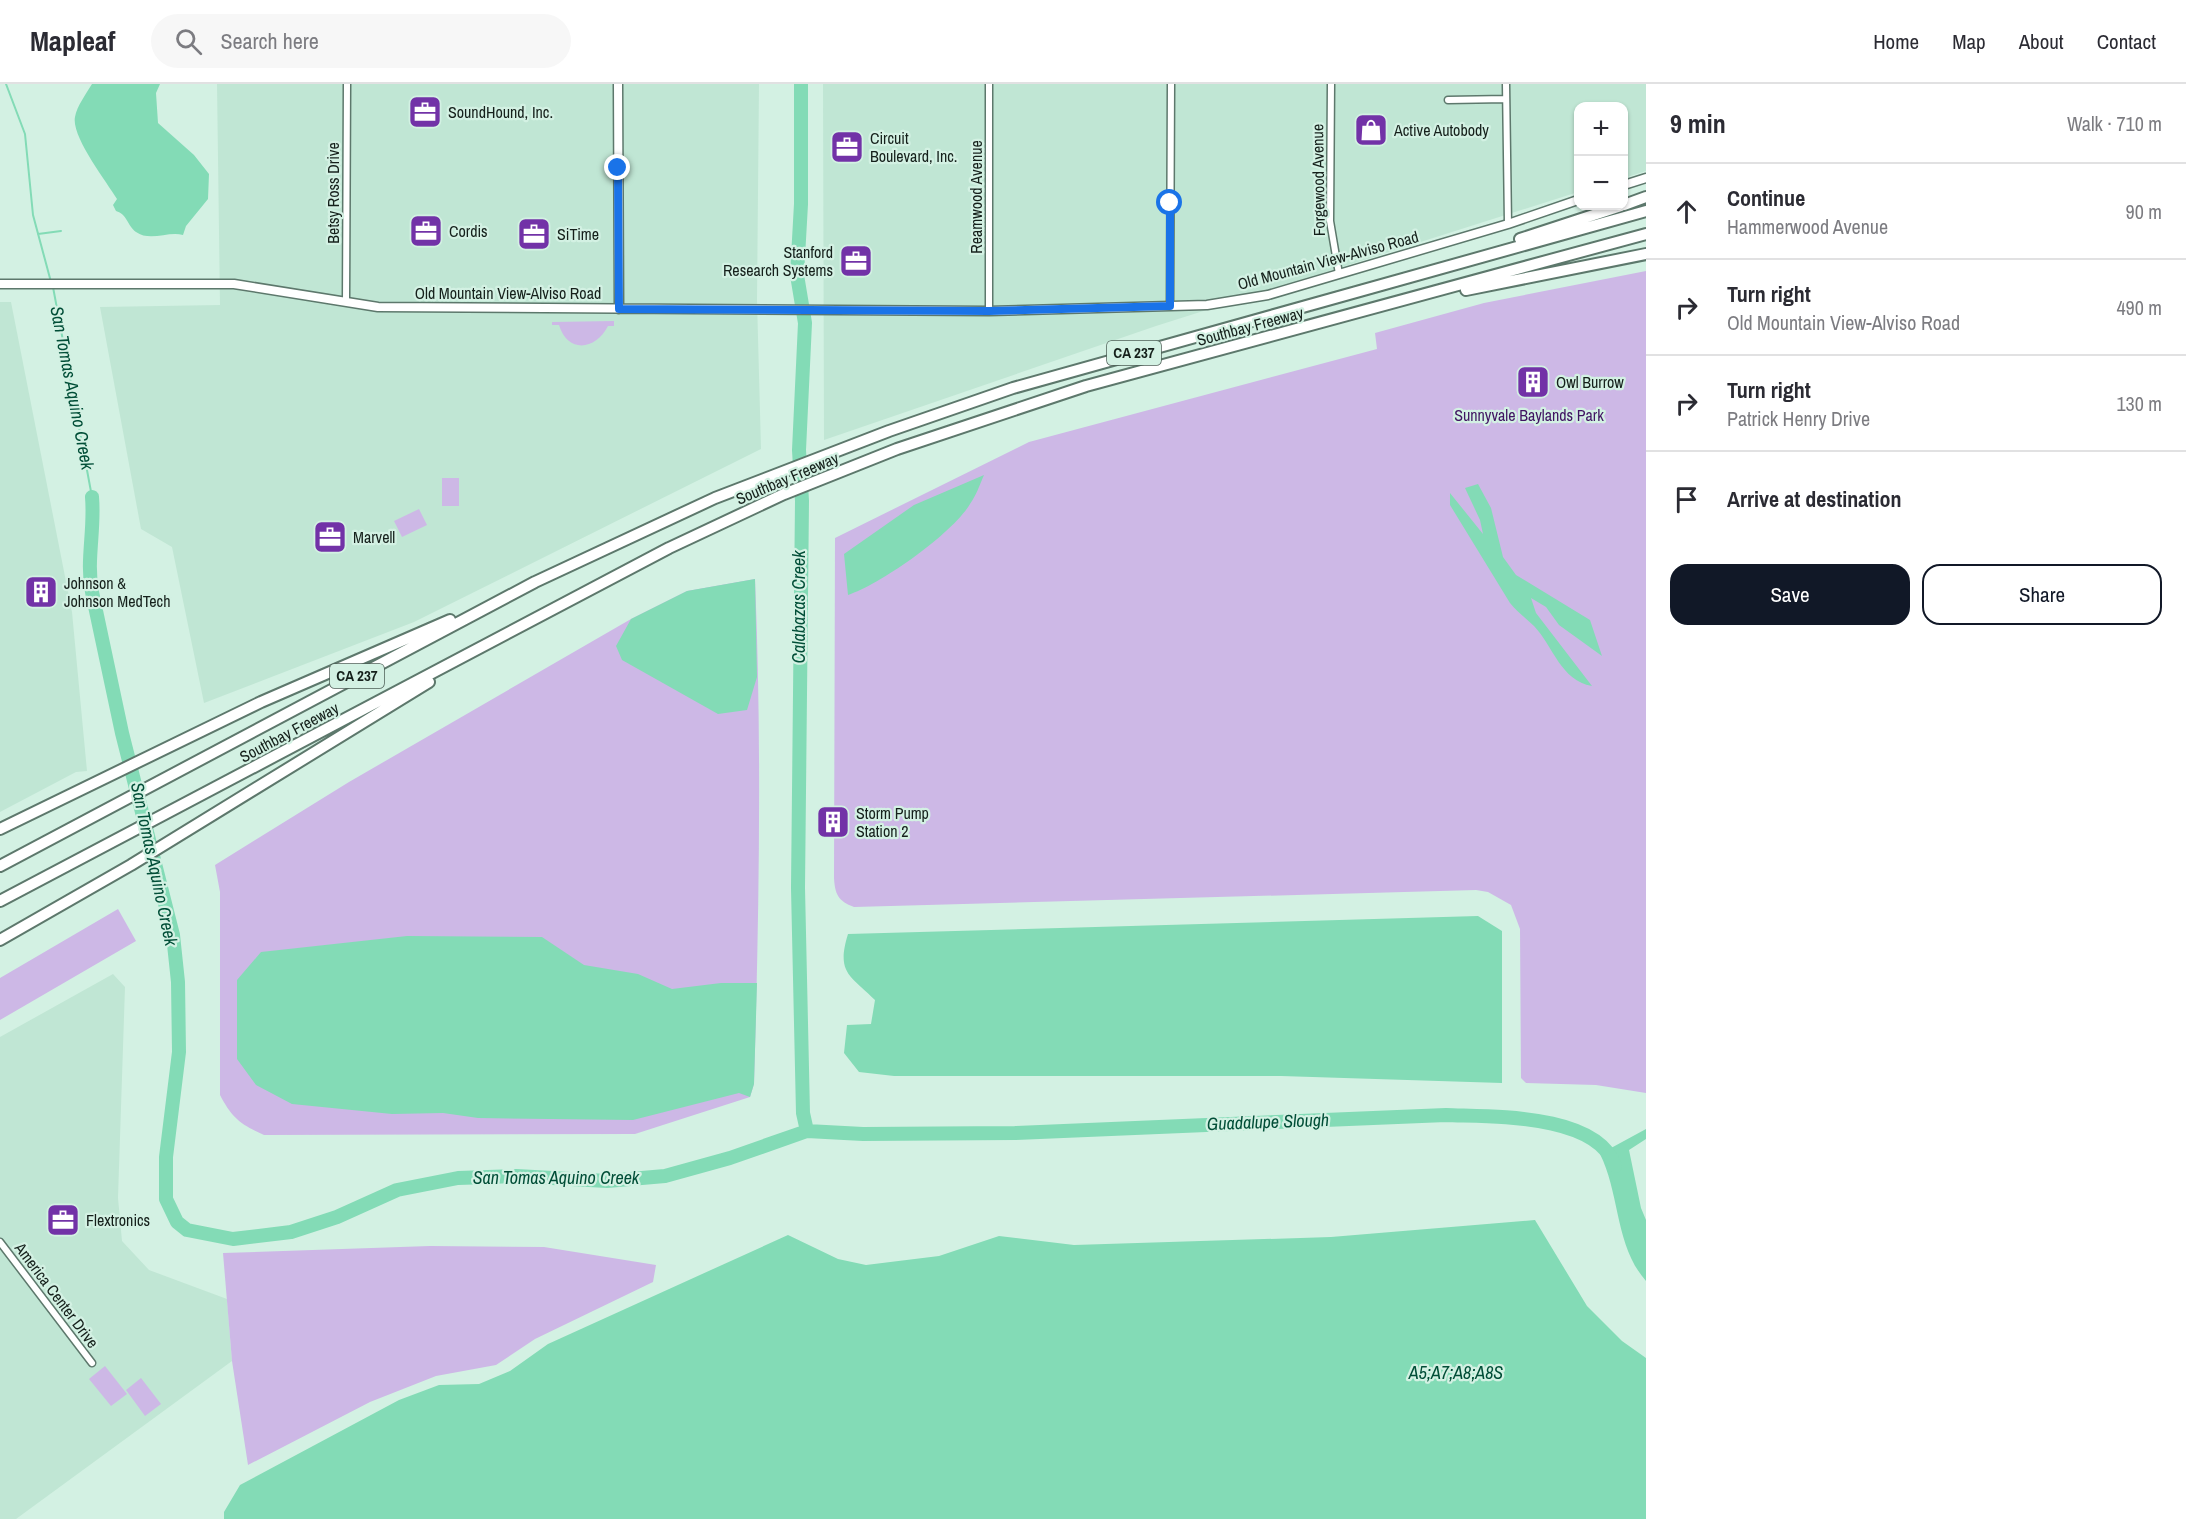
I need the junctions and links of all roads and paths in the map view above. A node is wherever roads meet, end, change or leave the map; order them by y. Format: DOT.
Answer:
graph roads {
  1 [pos="347,84"];
  2 [pos="618,84"];
  3 [pos="989,84"];
  4 [pos="1171,84"];
  5 [pos="1330,84"];
  6 [pos="1506,84"];
  7 [pos="1506,99"];
  8 [pos="1448,100"];
  9 [pos="1646,178"];
  10 [pos="1628,183"];
  11 [pos="1646,197"];
  12 [pos="1574,202"];
  13 [pos="1628,203"];
  14 [pos="1608,210"];
  15 [pos="1646,211"];
  16 [pos="1508,224"];
  17 [pos="1646,234"];
  18 [pos="1646,254"];
  19 [pos="1449,265"];
  20 [pos="1339,274"];
  21 [pos="0,284"];
  22 [pos="346,302"];
  23 [pos="1170,306"];
  24 [pos="1384,306"];
  25 [pos="619,309"];
  26 [pos="989,311"];
  27 [pos="535,582"];
  28 [pos="492,642"];
  29 [pos="0,829"];
  30 [pos="0,866"];
  31 [pos="0,901"];
  32 [pos="0,940"];
  33 [pos="0,1242"];
  34 [pos="92,1364"];
  1 -- 22 [label="street, Betsy Ross Drive"];
  2 -- 25 [label="street"];
  3 -- 26 [label="street, Reamwood Avenue"];
  4 -- 23 [label="street"];
  5 -- 20 [label="street, Forgewood Avenue"];
  6 -- 7 [label="street"];
  7 -- 8 [label="street"];
  7 -- 16 [label="street"];
  9 -- 10 [label="street"];
  11 -- 13 [label="highway"];
  12 -- 16 [label="street, Old Mountain View-Alviso Road"];
  14 -- 19 [label="highway"];
  15 -- 19 [label="highway, Southbay Freeway / CA 237"];
  16 -- 20 [label="street, Old Mountain View-Alviso Road"];
  17 -- 24 [label="highway, Southbay Freeway / CA 237"];
  18 -- 24 [label="highway"];
  19 -- 27 [label="highway, Southbay Freeway / CA 237"];
  20 -- 23 [label="street, Old Mountain View-Alviso Road"];
  21 -- 22 [label="street, Old Mountain View-Alviso Road"];
  22 -- 25 [label="street, Old Mountain View-Alviso Road"];
  23 -- 26 [label="street, Old Mountain View-Alviso Road"];
  24 -- 28 [label="highway, Southbay Freeway / CA 237"];
  25 -- 26 [label="street, Old Mountain View-Alviso Road"];
  27 -- 29 [label="highway"];
  27 -- 30 [label="highway, Southbay Freeway / CA 237"];
  28 -- 31 [label="highway, Southbay Freeway / CA 237"];
  28 -- 32 [label="highway"];
  33 -- 34 [label="street, America Center Drive"];
}
